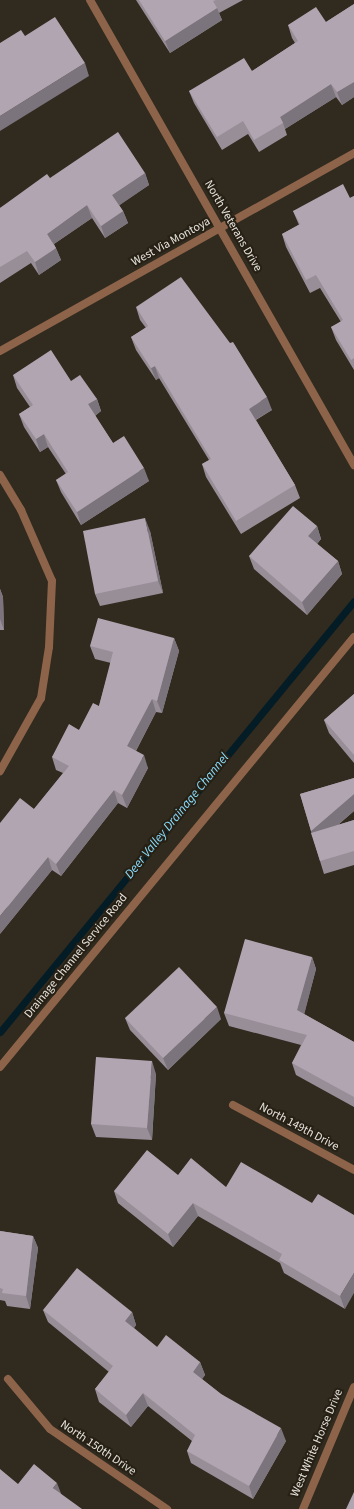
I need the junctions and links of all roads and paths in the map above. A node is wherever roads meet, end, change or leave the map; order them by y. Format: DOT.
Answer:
graph roads {
  1 [pos="90,0"];
  2 [pos="354,153"];
  3 [pos="221,228"];
  4 [pos="0,351"];
  5 [pos="354,465"];
  6 [pos="0,476"];
  7 [pos="354,637"];
  8 [pos="0,771"];
  9 [pos="0,1067"];
  10 [pos="233,1105"];
  11 [pos="354,1170"];
  12 [pos="8,1379"];
  13 [pos="354,1387"];
  14 [pos="167,1509"];
  15 [pos="303,1509"];
  1 -- 3 [label="street, North Veterans Drive"];
  2 -- 3 [label="street, West Via Montoya"];
  3 -- 4 [label="street, West Via Montoya"];
  3 -- 5 [label="street, North Veterans Drive"];
  6 -- 8 [label="street"];
  7 -- 9 [label="street, Drainage Channel Service Road"];
  10 -- 11 [label="street, North 149th Drive"];
  12 -- 14 [label="street, North 150th Drive"];
  13 -- 15 [label="street, West White Horse Drive"];
}
